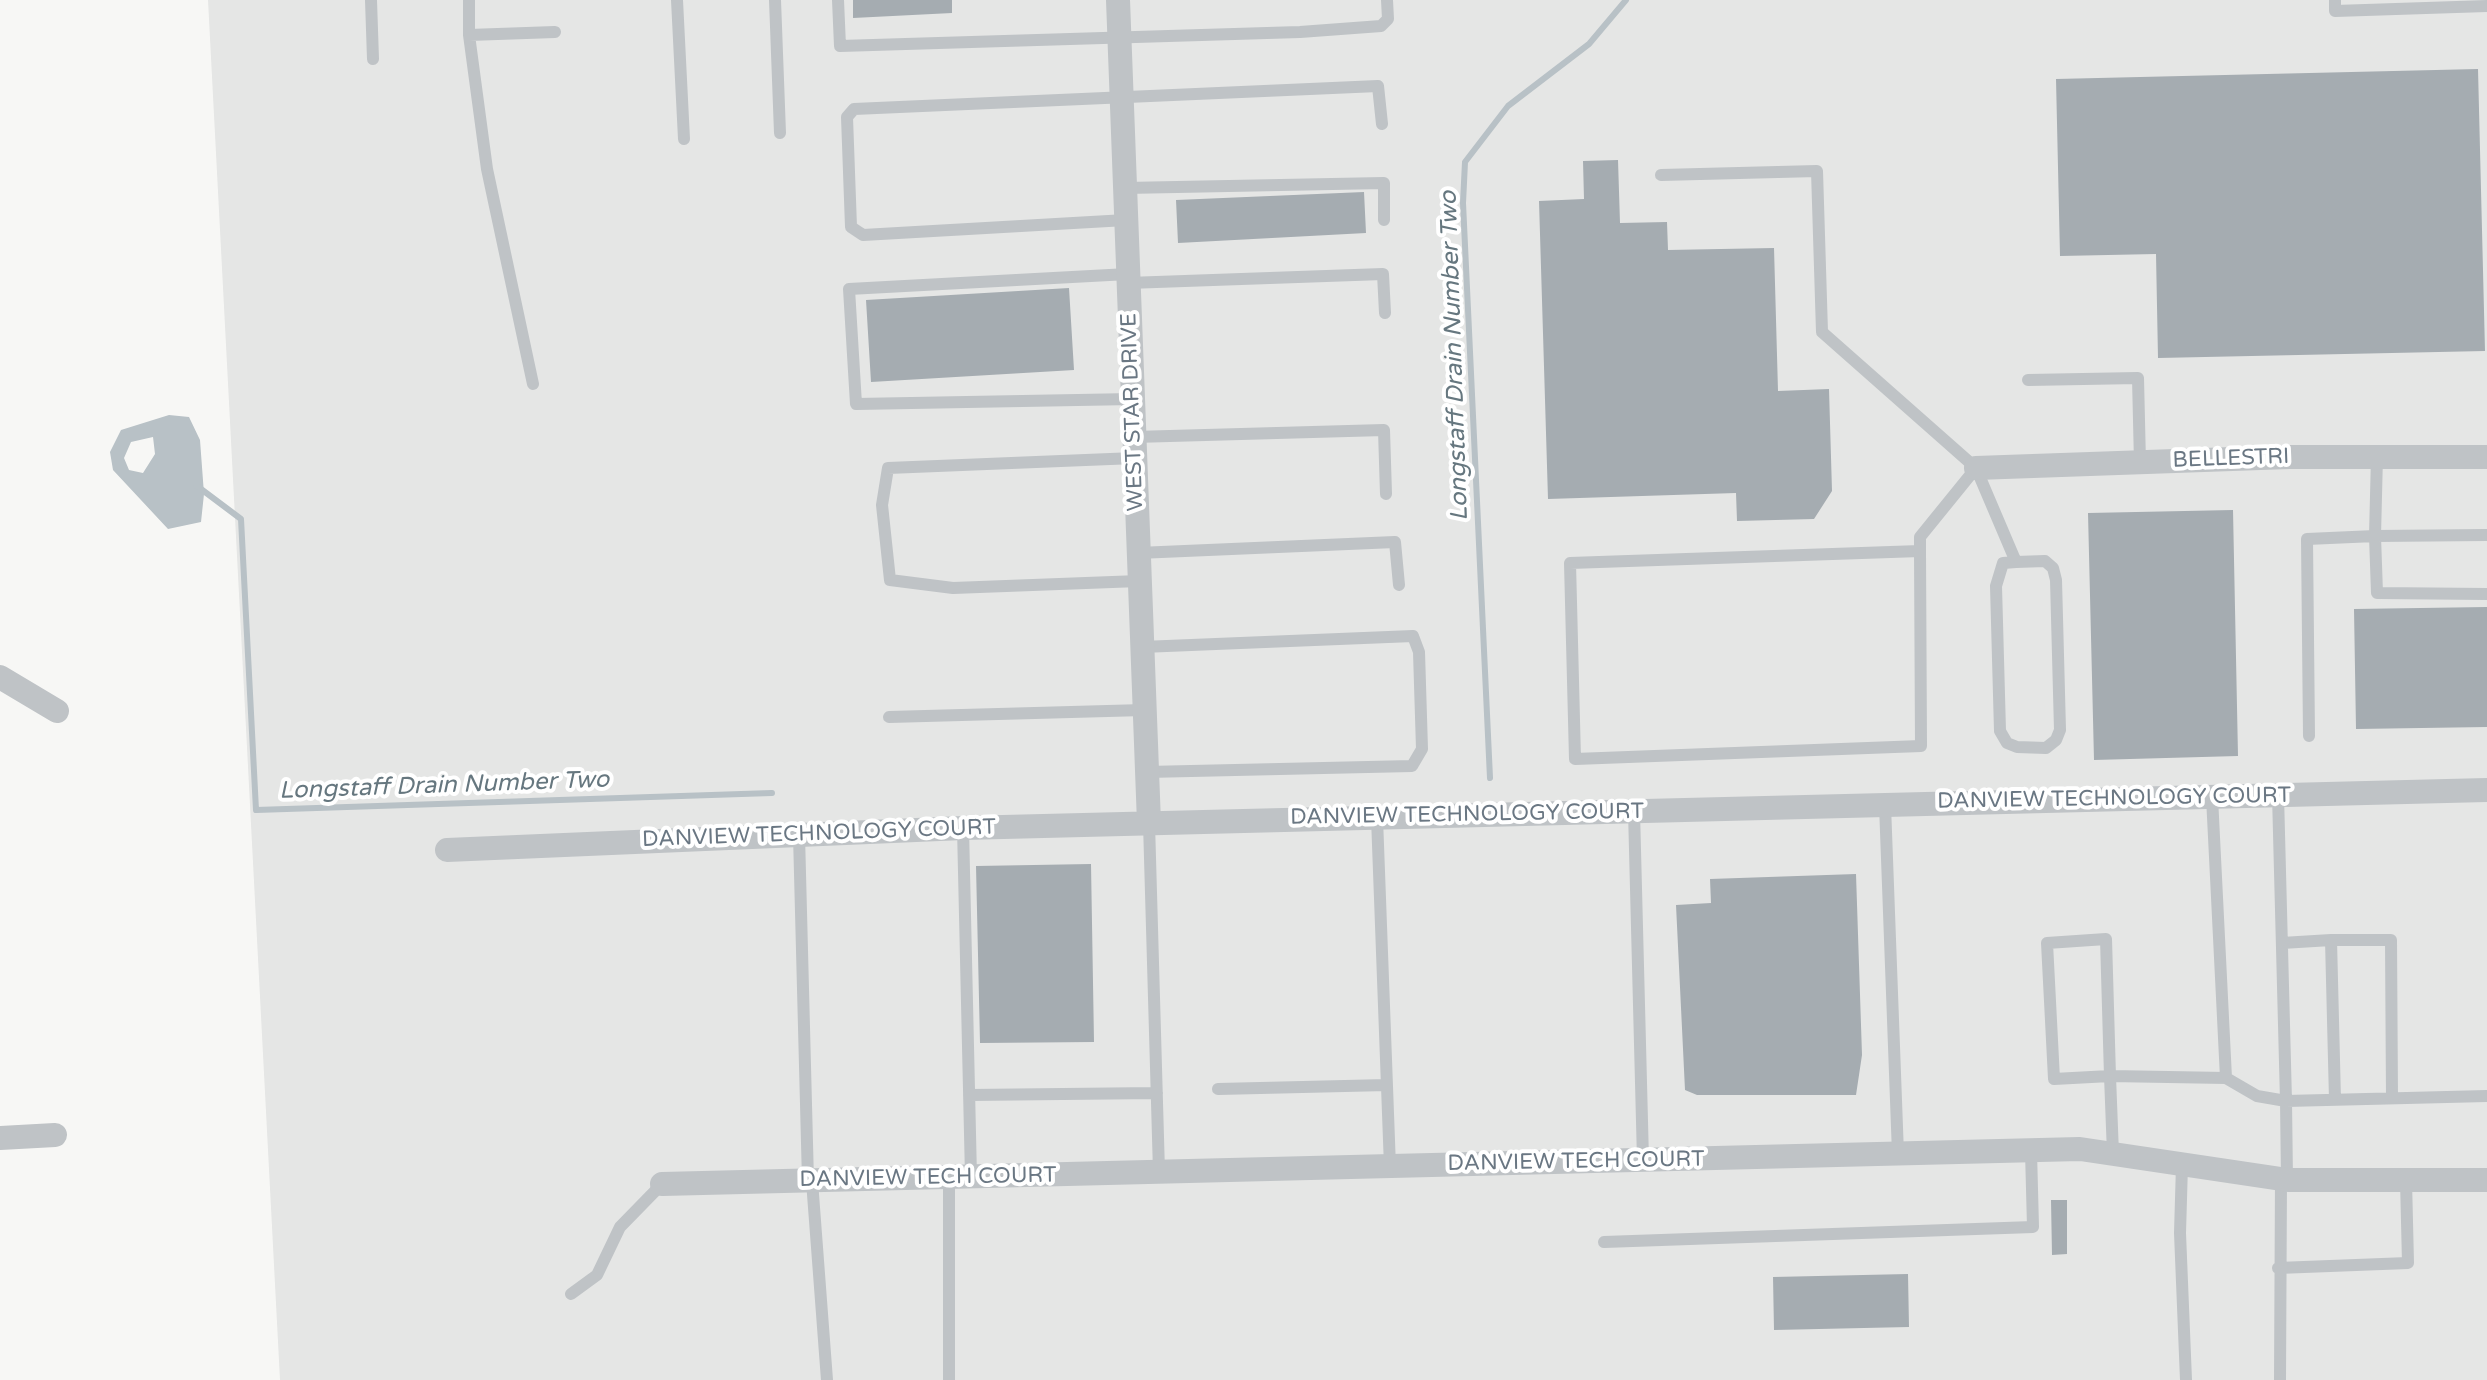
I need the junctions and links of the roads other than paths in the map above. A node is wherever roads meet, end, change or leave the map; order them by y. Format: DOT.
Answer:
graph roads {
  1 [pos="371,0"];
  2 [pos="469,0"];
  3 [pos="677,0"];
  4 [pos="775,0"];
  5 [pos="838,0"];
  6 [pos="1118,0"];
  7 [pos="1387,0"];
  8 [pos="2335,0"];
  9 [pos="2487,6"];
  10 [pos="555,32"];
  11 [pos="469,35"];
  12 [pos="1119,36"];
  13 [pos="373,59"];
  14 [pos="1122,99"];
  15 [pos="1382,124"];
  16 [pos="780,133"];
  17 [pos="684,139"];
  18 [pos="1661,175"];
  19 [pos="1125,188"];
  20 [pos="1126,220"];
  21 [pos="1384,220"];
  22 [pos="1128,278"];
  23 [pos="1385,313"];
  24 [pos="2028,380"];
  25 [pos="533,384"];
  26 [pos="1133,399"];
  27 [pos="1134,448"];
  28 [pos="2377,456"];
  29 [pos="2487,457"];
  30 [pos="2140,463"];
  31 [pos="1976,468"];
  32 [pos="1386,494"];
  33 [pos="2487,535"];
  34 [pos="2375,536"];
  35 [pos="1920,551"];
  36 [pos="1138,553"];
  37 [pos="2016,562"];
  38 [pos="1139,581"];
  39 [pos="1399,585"];
  40 [pos="2487,594"];
  41 [pos="1142,647"];
  42 [pos="0,677"];
  43 [pos="1144,710"];
  44 [pos="57,711"];
  45 [pos="889,717"];
  46 [pos="2309,736"];
  47 [pos="1147,772"];
  48 [pos="2487,790"];
  49 [pos="2278,795"];
  50 [pos="2212,797"];
  51 [pos="1885,805"];
  52 [pos="1634,811"];
  53 [pos="1377,818"];
  54 [pos="1149,823"];
  55 [pos="963,828"];
  56 [pos="799,835"];
  57 [pos="447,850"];
  58 [pos="2331,940"];
  59 [pos="2282,943"];
  60 [pos="2110,1076"];
  61 [pos="2226,1078"];
  62 [pos="1387,1085"];
  63 [pos="1218,1089"];
  64 [pos="1157,1093"];
  65 [pos="969,1095"];
  66 [pos="2487,1096"];
  67 [pos="2392,1098"];
  68 [pos="2335,1100"];
  69 [pos="2286,1101"];
  70 [pos="55,1135"];
  71 [pos="0,1138"];
  72 [pos="2031,1151"];
  73 [pos="1898,1154"];
  74 [pos="2113,1154"];
  75 [pos="1643,1160"];
  76 [pos="2182,1165"];
  77 [pos="1390,1167"];
  78 [pos="1159,1172"];
  79 [pos="960,1177"];
  80 [pos="2284,1180"];
  81 [pos="2406,1180"];
  82 [pos="2487,1180"];
  83 [pos="810,1181"];
  84 [pos="662,1184"];
  85 [pos="1604,1242"];
  86 [pos="2278,1268"];
  87 [pos="571,1294"];
  88 [pos="827,1380"];
  89 [pos="949,1380"];
  90 [pos="2186,1380"];
  91 [pos="2280,1380"];
  1 -- 13 [label="lane"];
  2 -- 11 [label="lane"];
  3 -- 17 [label="lane"];
  4 -- 16 [label="lane"];
  5 -- 12 [label="lane"];
  6 -- 12 [label="street, WEST STAR DRIVE"];
  7 -- 12 [label="lane"];
  8 -- 9 [label="lane"];
  10 -- 11 [label="lane"];
  11 -- 25 [label="lane"];
  12 -- 14 [label="street, WEST STAR DRIVE"];
  14 -- 15 [label="lane"];
  14 -- 19 [label="street, WEST STAR DRIVE"];
  14 -- 20 [label="lane"];
  18 -- 31 [label="lane"];
  19 -- 20 [label="street, WEST STAR DRIVE"];
  19 -- 21 [label="lane"];
  20 -- 22 [label="street, WEST STAR DRIVE"];
  22 -- 23 [label="lane"];
  22 -- 26 [label="street, WEST STAR DRIVE"];
  22 -- 26 [label="lane"];
  24 -- 30 [label="lane"];
  26 -- 27 [label="street, WEST STAR DRIVE"];
  27 -- 32 [label="lane"];
  27 -- 36 [label="street, WEST STAR DRIVE"];
  27 -- 38 [label="lane"];
  28 -- 29 [label="street, BELLESTRI"];
  28 -- 30 [label="street, BELLESTRI"];
  28 -- 34 [label="lane"];
  30 -- 31 [label="street, BELLESTRI"];
  31 -- 35 [label="lane"];
  31 -- 37 [label="lane"];
  33 -- 34 [label="lane"];
  34 -- 40 [label="lane"];
  34 -- 46 [label="lane"];
  35 -- 35 [label="lane"];
  36 -- 38 [label="street, WEST STAR DRIVE"];
  36 -- 39 [label="lane"];
  37 -- 37 [label="lane"];
  38 -- 41 [label="street, WEST STAR DRIVE"];
  41 -- 43 [label="street, WEST STAR DRIVE"];
  41 -- 47 [label="lane"];
  42 -- 44 [label="street"];
  43 -- 45 [label="lane"];
  43 -- 47 [label="street, WEST STAR DRIVE"];
  47 -- 54 [label="street, WEST STAR DRIVE"];
  48 -- 49 [label="street, DANVIEW TECHNOLOGY COURT"];
  49 -- 50 [label="street, DANVIEW TECHNOLOGY COURT"];
  49 -- 59 [label="lane"];
  50 -- 51 [label="street, DANVIEW TECHNOLOGY COURT"];
  50 -- 61 [label="lane"];
  51 -- 52 [label="street, DANVIEW TECHNOLOGY COURT"];
  51 -- 73 [label="lane"];
  52 -- 53 [label="street, DANVIEW TECHNOLOGY COURT"];
  52 -- 75 [label="lane"];
  53 -- 54 [label="street, DANVIEW TECHNOLOGY COURT"];
  53 -- 62 [label="lane"];
  54 -- 55 [label="street, DANVIEW TECHNOLOGY COURT"];
  54 -- 64 [label="lane"];
  55 -- 56 [label="street, DANVIEW TECHNOLOGY COURT"];
  55 -- 65 [label="lane"];
  56 -- 57 [label="street, DANVIEW TECHNOLOGY COURT"];
  56 -- 83 [label="lane"];
  58 -- 59 [label="lane"];
  58 -- 67 [label="lane"];
  58 -- 68 [label="lane"];
  59 -- 69 [label="lane"];
  60 -- 60 [label="lane"];
  60 -- 61 [label="lane"];
  60 -- 74 [label="lane"];
  61 -- 69 [label="lane"];
  62 -- 63 [label="lane"];
  62 -- 77 [label="lane"];
  64 -- 65 [label="lane"];
  64 -- 78 [label="lane"];
  65 -- 79 [label="lane"];
  66 -- 67 [label="lane"];
  67 -- 68 [label="lane"];
  68 -- 69 [label="lane"];
  69 -- 80 [label="lane"];
  70 -- 71 [label="street"];
  72 -- 73 [label="street, DANVIEW TECH COURT"];
  72 -- 74 [label="street, DANVIEW TECH COURT"];
  72 -- 85 [label="lane"];
  73 -- 75 [label="street, DANVIEW TECH COURT"];
  74 -- 76 [label="street, DANVIEW TECH COURT"];
  75 -- 77 [label="street, DANVIEW TECH COURT"];
  76 -- 80 [label="street, DANVIEW TECH COURT"];
  76 -- 90 [label="lane"];
  77 -- 78 [label="street, DANVIEW TECH COURT"];
  78 -- 79 [label="street, DANVIEW TECH COURT"];
  79 -- 83 [label="street, DANVIEW TECH COURT"];
  79 -- 89 [label="lane"];
  80 -- 81 [label="street, DANVIEW TECH COURT"];
  80 -- 86 [label="lane"];
  81 -- 82 [label="street, DANVIEW TECH COURT"];
  81 -- 86 [label="lane"];
  83 -- 84 [label="street, DANVIEW TECH COURT"];
  83 -- 88 [label="lane"];
  84 -- 87 [label="lane"];
  86 -- 91 [label="lane"];
}
